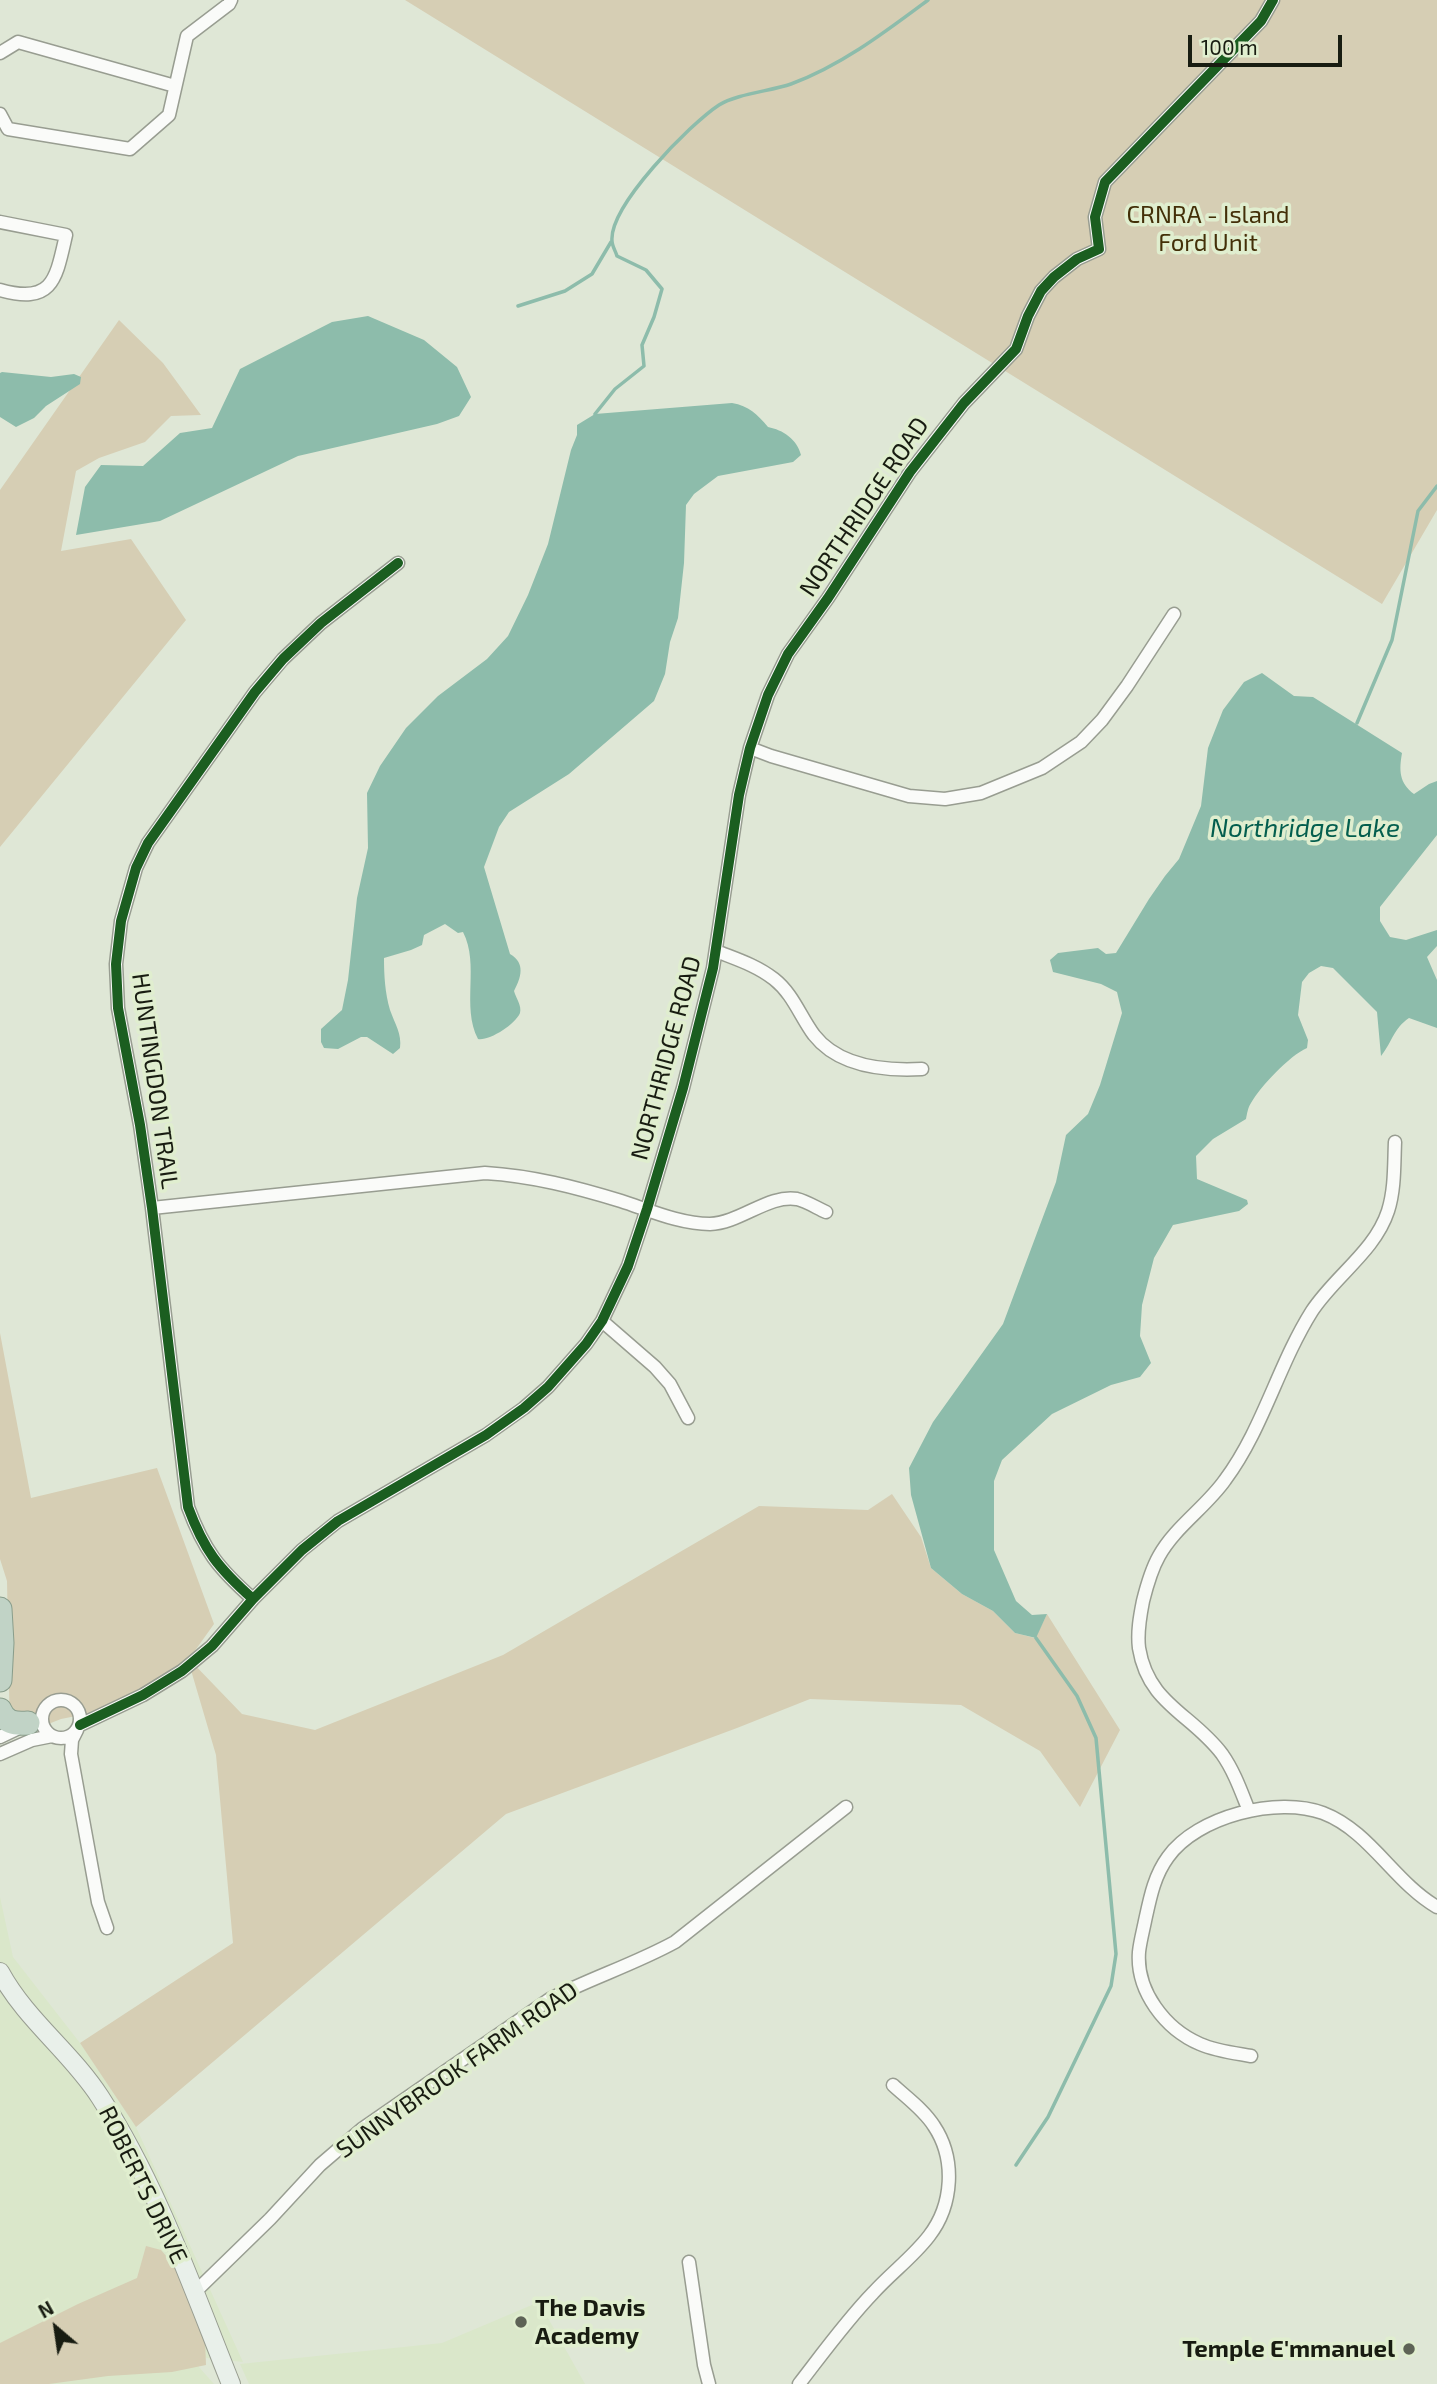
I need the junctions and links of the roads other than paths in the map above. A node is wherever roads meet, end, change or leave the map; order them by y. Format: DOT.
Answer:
graph roads {
  1 [pos="231,0"];
  2 [pos="1273,0"];
  3 [pos="0,54"];
  4 [pos="175,86"];
  5 [pos="0,114"];
  6 [pos="0,222"];
  7 [pos="0,290"];
  8 [pos="398,563"];
  9 [pos="1174,614"];
  10 [pos="750,748"];
  11 [pos="716,951"];
  12 [pos="922,1069"];
  13 [pos="1395,1142"];
  14 [pos="152,1208"];
  15 [pos="647,1209"];
  16 [pos="826,1212"];
  17 [pos="602,1321"];
  18 [pos="688,1418"];
  19 [pos="253,1599"];
  20 [pos="0,1609"];
  21 [pos="0,1680"];
  22 [pos="74,1705"];
  23 [pos="114,1707"];
  24 [pos="46,1708"];
  25 [pos="0,1710"];
  26 [pos="28,1723"];
  27 [pos="78,1728"];
  28 [pos="0,1737"];
  29 [pos="55,1737"];
  30 [pos="0,1754"];
  31 [pos="71,1754"];
  32 [pos="846,1807"];
  33 [pos="1249,1811"];
  34 [pos="1437,1907"];
  35 [pos="107,1928"];
  36 [pos="0,1972"];
  37 [pos="1251,2056"];
  38 [pos="893,2085"];
  39 [pos="689,2262"];
  40 [pos="194,2293"];
  41 [pos="231,2384"];
  42 [pos="709,2384"];
  43 [pos="799,2384"];
  1 -- 4 [label="street"];
  2 -- 10 [label="street, NORTHRIDGE ROAD"];
  3 -- 4 [label="street"];
  4 -- 5 [label="street"];
  6 -- 7 [label="street"];
  8 -- 14 [label="street, HUNTINGDON TRAIL"];
  9 -- 10 [label="street"];
  10 -- 11 [label="street, NORTHRIDGE ROAD"];
  11 -- 12 [label="street"];
  11 -- 15 [label="street, NORTHRIDGE ROAD"];
  13 -- 33 [label="street"];
  14 -- 15 [label="street"];
  14 -- 19 [label="street, HUNTINGDON TRAIL"];
  15 -- 16 [label="street"];
  15 -- 17 [label="street, NORTHRIDGE ROAD"];
  17 -- 18 [label="street"];
  17 -- 19 [label="street, NORTHRIDGE ROAD"];
  19 -- 23 [label="street, NORTHRIDGE ROAD"];
  20 -- 21 [label="highway"];
  22 -- 23 [label="street, NORTHRIDGE ROAD"];
  22 -- 24 [label="street, NORTHRIDGE ROAD"];
  22 -- 27 [label="street"];
  23 -- 27 [label="street, NORTHRIDGE ROAD"];
  24 -- 26 [label="street"];
  24 -- 29 [label="street"];
  25 -- 26 [label="highway"];
  26 -- 28 [label="street"];
  27 -- 29 [label="street, NORTHRIDGE ROAD"];
  27 -- 31 [label="street"];
  29 -- 30 [label="street, NORTHRIDGE ROAD"];
  29 -- 31 [label="street"];
  31 -- 35 [label="street"];
  32 -- 40 [label="street, SUNNYBROOK FARM ROAD"];
  33 -- 34 [label="street"];
  33 -- 37 [label="street"];
  36 -- 40 [label="street, ROBERTS DRIVE"];
  38 -- 43 [label="street"];
  39 -- 42 [label="street"];
  40 -- 41 [label="street, ROBERTS DRIVE"];
}
